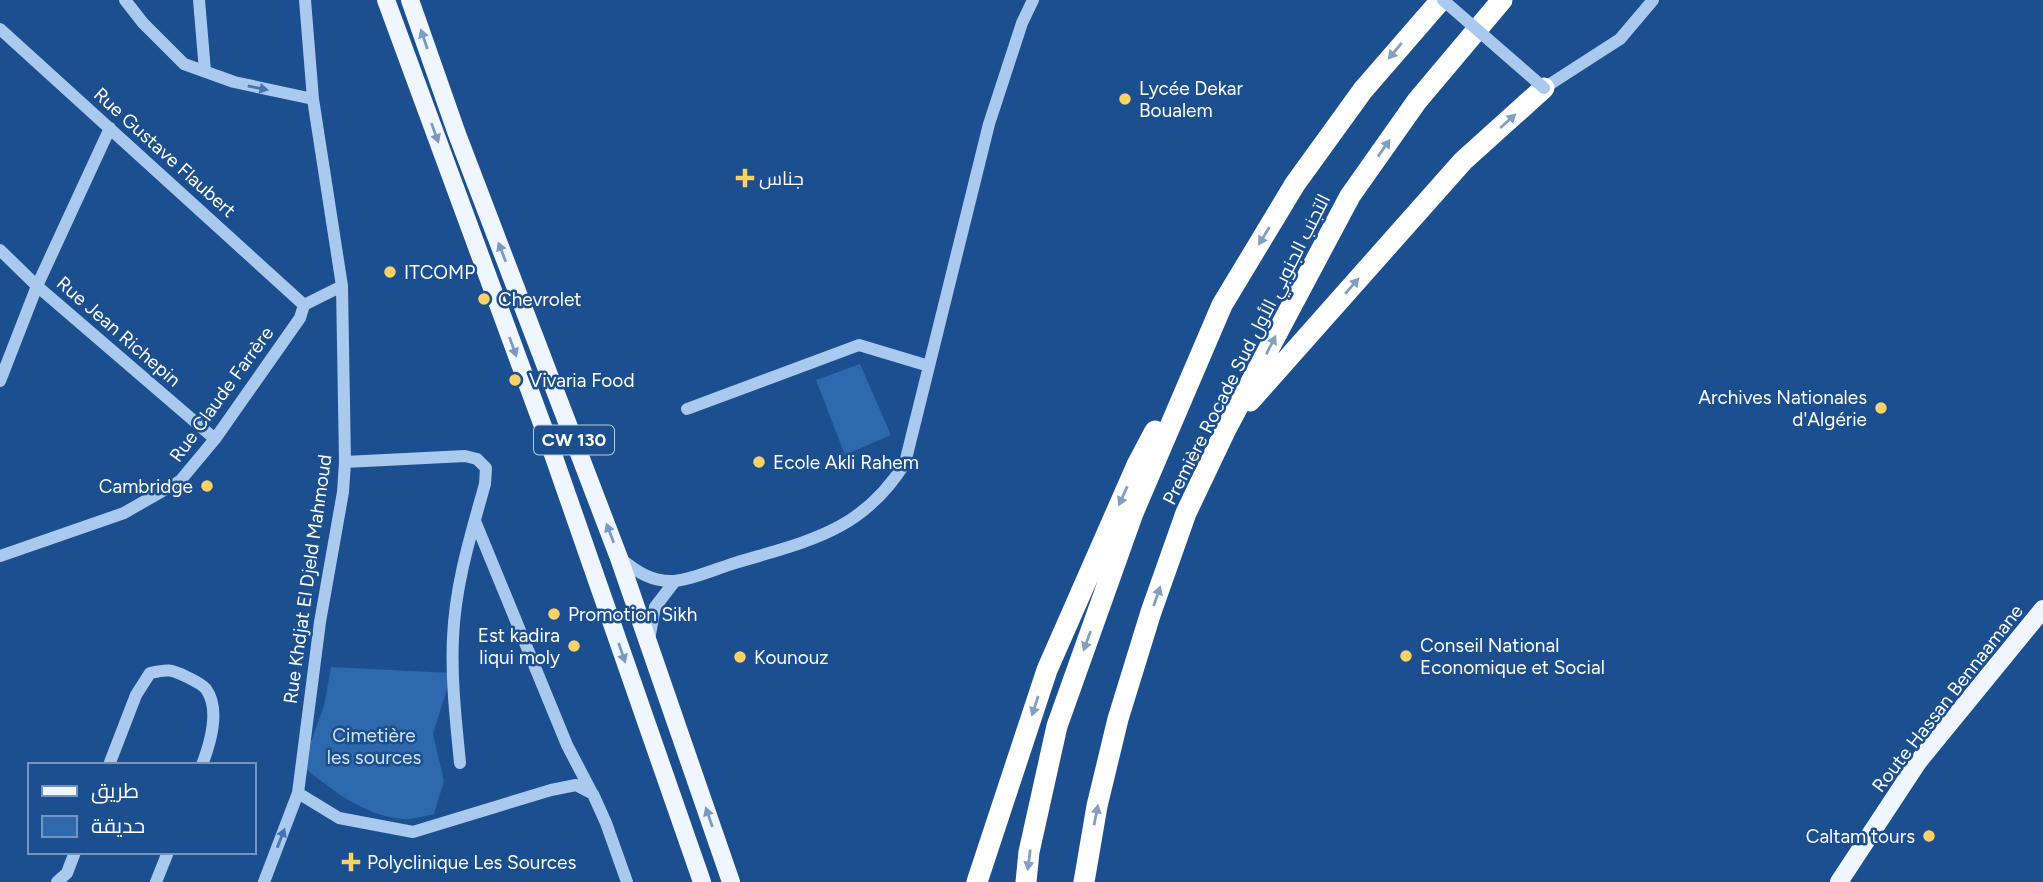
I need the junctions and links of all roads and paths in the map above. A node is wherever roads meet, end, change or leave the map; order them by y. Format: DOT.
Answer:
graph roads {
  1 [pos="125,0"];
  2 [pos="199,0"];
  3 [pos="305,0"];
  4 [pos="386,0"];
  5 [pos="410,0"];
  6 [pos="1033,0"];
  7 [pos="1442,0"];
  8 [pos="1502,0"];
  9 [pos="1653,0"];
  10 [pos="0,29"];
  11 [pos="205,71"];
  12 [pos="1544,88"];
  13 [pos="313,99"];
  14 [pos="110,128"];
  15 [pos="0,250"];
  16 [pos="37,286"];
  17 [pos="342,286"];
  18 [pos="304,305"];
  19 [pos="1222,305"];
  20 [pos="929,366"];
  21 [pos="0,381"];
  22 [pos="687,409"];
  23 [pos="1226,429"];
  24 [pos="215,439"];
  25 [pos="345,462"];
  26 [pos="475,520"];
  27 [pos="0,556"];
  28 [pos="619,558"];
  29 [pos="675,581"];
  30 [pos="2043,609"];
  31 [pos="649,641"];
  32 [pos="110,763"];
  33 [pos="203,763"];
  34 [pos="460,763"];
  35 [pos="298,793"];
  36 [pos="593,794"];
  37 [pos="74,854"];
  38 [pos="167,854"];
  39 [pos="58,882"];
  40 [pos="156,882"];
  41 [pos="264,882"];
  42 [pos="627,882"];
  43 [pos="702,882"];
  44 [pos="731,882"];
  45 [pos="978,882"];
  46 [pos="1026,882"];
  47 [pos="1084,882"];
  48 [pos="1839,882"];
  1 -- 11 [label="street"];
  2 -- 11 [label="street"];
  3 -- 13 [label="street, Rue Khdjat El Djeld Mahmoud"];
  4 -- 43 [label="main road, CW 130, one-way"];
  28 -- 5 [label="main road, CW 130, one-way"];
  6 -- 20 [label="street"];
  7 -- 12 [label="street, bridge"];
  7 -- 19 [label="highway, Première Rocade Sud التجنب الجنوبي الأول, one-way"];
  23 -- 8 [label="highway, Première Rocade Sud التجنب الجنوبي الأول, one-way"];
  9 -- 12 [label="street"];
  10 -- 14 [label="street, Rue Gustave Flaubert"];
  11 -- 13 [label="street, one-way"];
  23 -- 12 [label="highway, one-way"];
  13 -- 17 [label="street, Rue Khdjat El Djeld Mahmoud"];
  14 -- 16 [label="street"];
  14 -- 18 [label="street, Rue Gustave Flaubert"];
  15 -- 16 [label="street, Rue Jean Richepin"];
  16 -- 21 [label="street"];
  16 -- 24 [label="street, Rue Jean Richepin"];
  17 -- 18 [label="street"];
  17 -- 25 [label="street, Rue Khdjat El Djeld Mahmoud"];
  18 -- 24 [label="street, Rue Claude Farrère"];
  19 -- 45 [label="highway, one-way"];
  19 -- 46 [label="highway, Première Rocade Sud التجنب الجنوبي الأول, one-way"];
  20 -- 22 [label="street"];
  20 -- 29 [label="street"];
  47 -- 23 [label="highway, Première Rocade Sud التجنب الجنوبي الأول, one-way"];
  24 -- 27 [label="street, Rue Claude Farrère"];
  25 -- 26 [label="street"];
  25 -- 35 [label="street, Rue Khdjat El Djeld Mahmoud"];
  26 -- 34 [label="street"];
  26 -- 36 [label="street"];
  28 -- 29 [label="street"];
  28 -- 31 [label="main road, CW 130"];
  29 -- 31 [label="street"];
  30 -- 48 [label="main road, Route Hassan Bennaamane"];
  44 -- 31 [label="main road, CW 130, one-way"];
  32 -- 33 [label="street"];
  35 -- 36 [label="street"];
  41 -- 35 [label="street, Rue Khdjat El Djeld Mahmoud, one-way"];
  36 -- 42 [label="street"];
  37 -- 39 [label="street"];
  38 -- 40 [label="street"];
}
